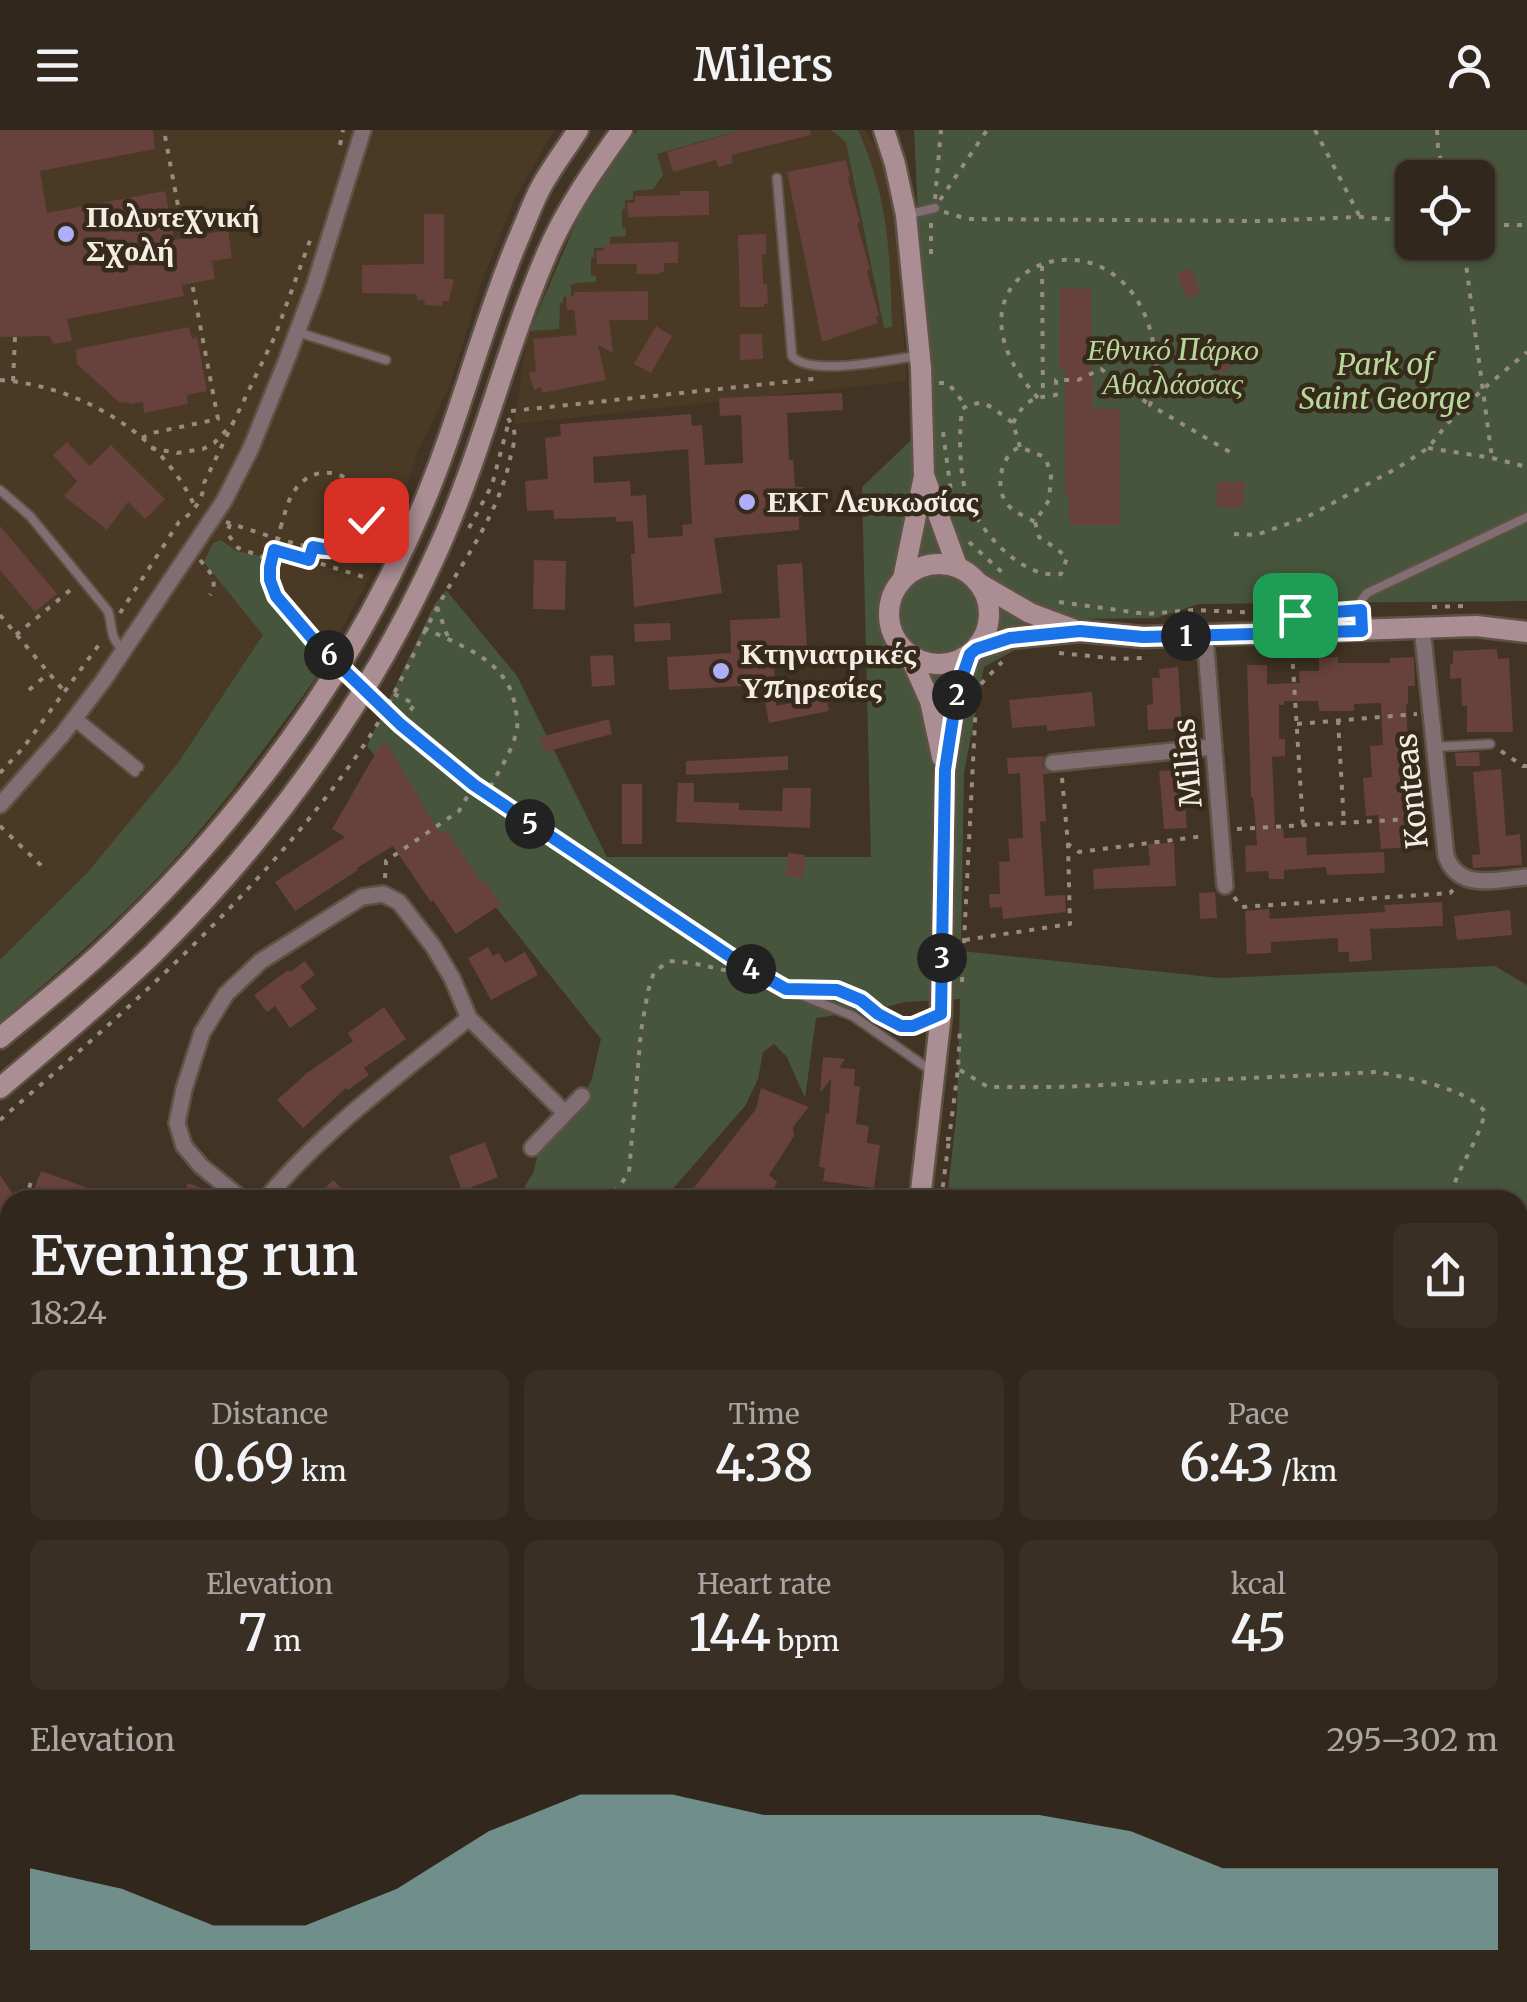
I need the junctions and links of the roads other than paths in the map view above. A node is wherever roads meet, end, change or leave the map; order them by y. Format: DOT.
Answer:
graph roads {
  1 [pos="363,130"];
  2 [pos="578,130"];
  3 [pos="622,130"];
  4 [pos="884,130"];
  5 [pos="776,178"];
  6 [pos="935,208"];
  7 [pos="906,215"];
  8 [pos="297,332"];
  9 [pos="920,356"];
  10 [pos="386,360"];
  11 [pos="924,476"];
  12 [pos="0,490"];
  13 [pos="1527,517"];
  14 [pos="956,566"];
  15 [pos="903,579"];
  16 [pos="980,584"];
  17 [pos="1419,617"];
  18 [pos="1080,631"];
  19 [pos="1362,631"];
  20 [pos="1527,632"];
  21 [pos="1205,636"];
  22 [pos="124,650"];
  23 [pos="973,651"];
  24 [pos="909,654"];
  25 [pos="74,719"];
  26 [pos="1490,744"];
  27 [pos="1434,746"];
  28 [pos="1214,747"];
  29 [pos="1054,762"];
  30 [pos="137,769"];
  31 [pos="945,770"];
  32 [pos="0,804"];
  33 [pos="1527,877"];
  34 [pos="1225,886"];
  35 [pos="786,989"];
  36 [pos="469,1018"];
  37 [pos="0,1038"];
  38 [pos="935,1069"];
  39 [pos="0,1088"];
  40 [pos="582,1096"];
  41 [pos="564,1114"];
  42 [pos="532,1148"];
  43 [pos="231,1190"];
  44 [pos="272,1190"];
  45 [pos="921,1190"];
  1 -- 8 [label="street"];
  2 -- 37 [label="main road"];
  3 -- 39 [label="main road"];
  4 -- 7 [label="main road"];
  5 -- 9 [label="lane"];
  6 -- 7 [label="lane"];
  7 -- 9 [label="main road"];
  8 -- 10 [label="lane"];
  8 -- 22 [label="street"];
  9 -- 11 [label="main road"];
  11 -- 14 [label="main road"];
  11 -- 15 [label="main road"];
  12 -- 22 [label="lane"];
  13 -- 19 [label="lane"];
  14 -- 15 [label="main road"];
  14 -- 16 [label="main road"];
  15 -- 24 [label="main road"];
  16 -- 18 [label="main road"];
  16 -- 23 [label="main road"];
  17 -- 19 [label="main road"];
  17 -- 20 [label="main road"];
  17 -- 27 [label="street, Konteas"];
  18 -- 21 [label="main road"];
  18 -- 23 [label="main road"];
  19 -- 21 [label="main road"];
  21 -- 28 [label="street, Milias"];
  22 -- 25 [label="street"];
  23 -- 24 [label="main road"];
  23 -- 31 [label="main road"];
  24 -- 31 [label="main road"];
  25 -- 30 [label="lane"];
  25 -- 32 [label="street"];
  26 -- 27 [label="lane"];
  27 -- 33 [label="street, Konteas"];
  28 -- 29 [label="street"];
  28 -- 34 [label="street, Milias"];
  31 -- 38 [label="main road"];
  35 -- 38 [label="lane"];
  36 -- 41 [label="street"];
  36 -- 43 [label="street"];
  36 -- 44 [label="street"];
  38 -- 45 [label="main road"];
  40 -- 41 [label="street"];
  41 -- 42 [label="street"];
}
